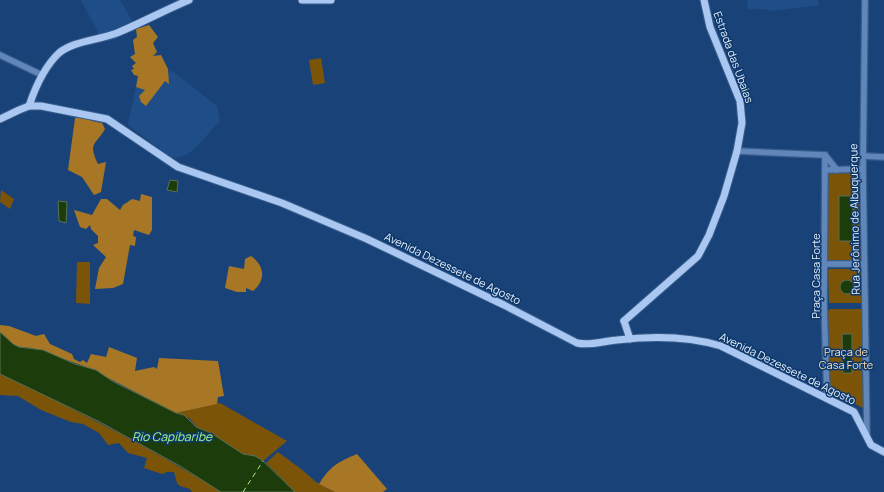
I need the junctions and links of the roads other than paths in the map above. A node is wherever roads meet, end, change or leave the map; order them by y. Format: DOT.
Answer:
graph roads {
  1 [pos="190,0"];
  2 [pos="302,0"];
  3 [pos="331,0"];
  4 [pos="704,0"];
  5 [pos="865,0"];
  6 [pos="0,55"];
  7 [pos="42,75"];
  8 [pos="29,106"];
  9 [pos="0,119"];
  10 [pos="737,151"];
  11 [pos="825,155"];
  12 [pos="863,156"];
  13 [pos="884,158"];
  14 [pos="863,169"];
  15 [pos="825,170"];
  16 [pos="838,170"];
  17 [pos="825,264"];
  18 [pos="864,264"];
  19 [pos="624,321"];
  20 [pos="621,339"];
  21 [pos="630,339"];
  22 [pos="827,398"];
  23 [pos="867,437"];
  24 [pos="884,452"];
  1 -- 7 [label="main road"];
  2 -- 3 [label="main road"];
  4 -- 10 [label="main road, Estrada das Ubaias"];
  5 -- 12 [label="street, Rua Jerônimo de Albuquerque"];
  6 -- 7 [label="street"];
  7 -- 8 [label="main road"];
  8 -- 9 [label="main road, Avenida Dezessete de Agosto"];
  8 -- 20 [label="main road, Avenida Dezessete de Agosto"];
  10 -- 11 [label="street"];
  10 -- 19 [label="main road, Estrada das Ubaias"];
  11 -- 15 [label="street, Praça Casa Forte"];
  11 -- 16 [label="street"];
  12 -- 13 [label="street"];
  12 -- 14 [label="street, Rua Jerônimo de Albuquerque"];
  14 -- 16 [label="street"];
  14 -- 18 [label="street, Rua Jerônimo de Albuquerque"];
  15 -- 16 [label="street"];
  15 -- 17 [label="street, Praça Casa Forte"];
  17 -- 18 [label="street"];
  17 -- 22 [label="street, Praça Casa Forte"];
  18 -- 23 [label="street, Rua Jerônimo de Albuquerque"];
  19 -- 20 [label="main road"];
  19 -- 21 [label="main road"];
  20 -- 21 [label="main road, Avenida Dezessete de Agosto"];
  21 -- 22 [label="main road, Avenida Dezessete de Agosto"];
  22 -- 23 [label="main road, Avenida Dezessete de Agosto"];
  23 -- 24 [label="main road, Avenida Dezessete de Agosto"];
}
